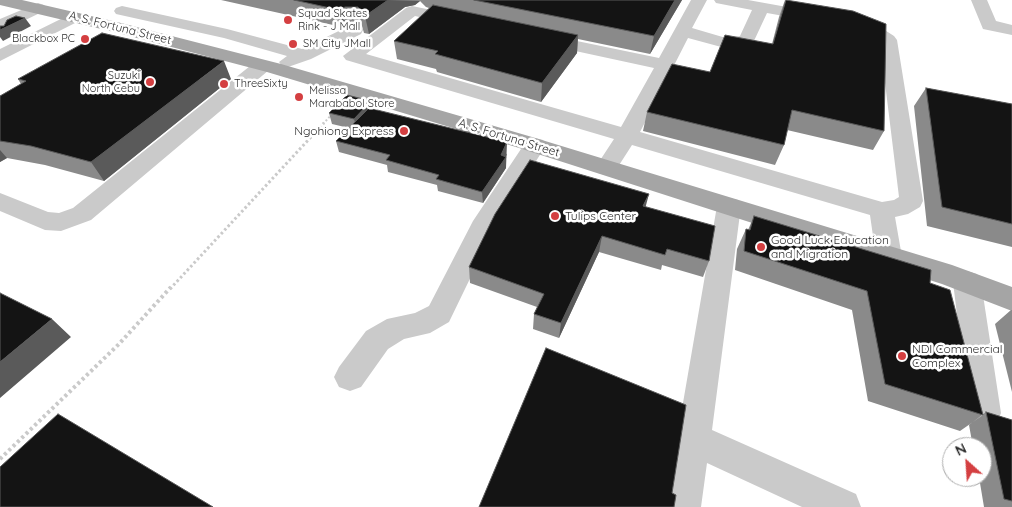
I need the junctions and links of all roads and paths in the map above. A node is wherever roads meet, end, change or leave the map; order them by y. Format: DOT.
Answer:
graph roads {
  1 [pos="146,0"];
  2 [pos="440,0"];
  3 [pos="699,0"];
  4 [pos="722,0"];
  5 [pos="979,0"];
  6 [pos="13,1"];
  7 [pos="762,7"];
  8 [pos="38,8"];
  9 [pos="421,12"];
  10 [pos="206,13"];
  11 [pos="71,15"];
  12 [pos="122,15"];
  13 [pos="480,25"];
  14 [pos="355,30"];
  15 [pos="1012,30"];
  16 [pos="683,32"];
  17 [pos="528,36"];
  18 [pos="312,51"];
  19 [pos="0,56"];
  20 [pos="664,65"];
  21 [pos="268,67"];
  22 [pos="333,112"];
  23 [pos="627,136"];
  24 [pos="535,145"];
  25 [pos="606,168"];
  26 [pos="0,201"];
  27 [pos="730,206"];
  28 [pos="882,210"];
  29 [pos="889,257"];
  30 [pos="967,282"];
  31 [pos="1012,298"];
  32 [pos="350,377"];
  33 [pos="985,413"];
  34 [pos="693,439"];
  35 [pos="0,459"];
  36 [pos="683,507"];
  37 [pos="844,507"];
  1 -- 12 [label="street"];
  2 -- 9 [label="street"];
  3 -- 16 [label="street"];
  4 -- 7 [label="street"];
  5 -- 15 [label="street"];
  6 -- 8 [label="main road, A. S. Fortuna Street"];
  7 -- 16 [label="street"];
  7 -- 28 [label="street"];
  8 -- 11 [label="main road, A. S. Fortuna Street"];
  8 -- 11 [label="street"];
  9 -- 13 [label="street"];
  9 -- 23 [label="street"];
  10 -- 18 [label="street"];
  11 -- 12 [label="main road, A. S. Fortuna Street"];
  11 -- 19 [label="street"];
  12 -- 18 [label="street"];
  12 -- 21 [label="main road, A. S. Fortuna Street"];
  14 -- 18 [label="street"];
  16 -- 20 [label="street"];
  17 -- 20 [label="street"];
  18 -- 21 [label="street"];
  20 -- 23 [label="street"];
  21 -- 24 [label="main road, A. S. Fortuna Street"];
  21 -- 26 [label="street"];
  22 -- 35 [label="path"];
  23 -- 25 [label="street"];
  23 -- 28 [label="street"];
  24 -- 25 [label="main road, A. S. Fortuna Street"];
  24 -- 32 [label="street"];
  25 -- 27 [label="main road, A. S. Fortuna Street"];
  27 -- 29 [label="main road, A. S. Fortuna Street"];
  27 -- 34 [label="street"];
  28 -- 29 [label="street"];
  29 -- 30 [label="main road, A. S. Fortuna Street"];
  30 -- 31 [label="main road, A. S. Fortuna Street"];
  30 -- 33 [label="street"];
  34 -- 36 [label="street"];
  34 -- 37 [label="street"];
}
